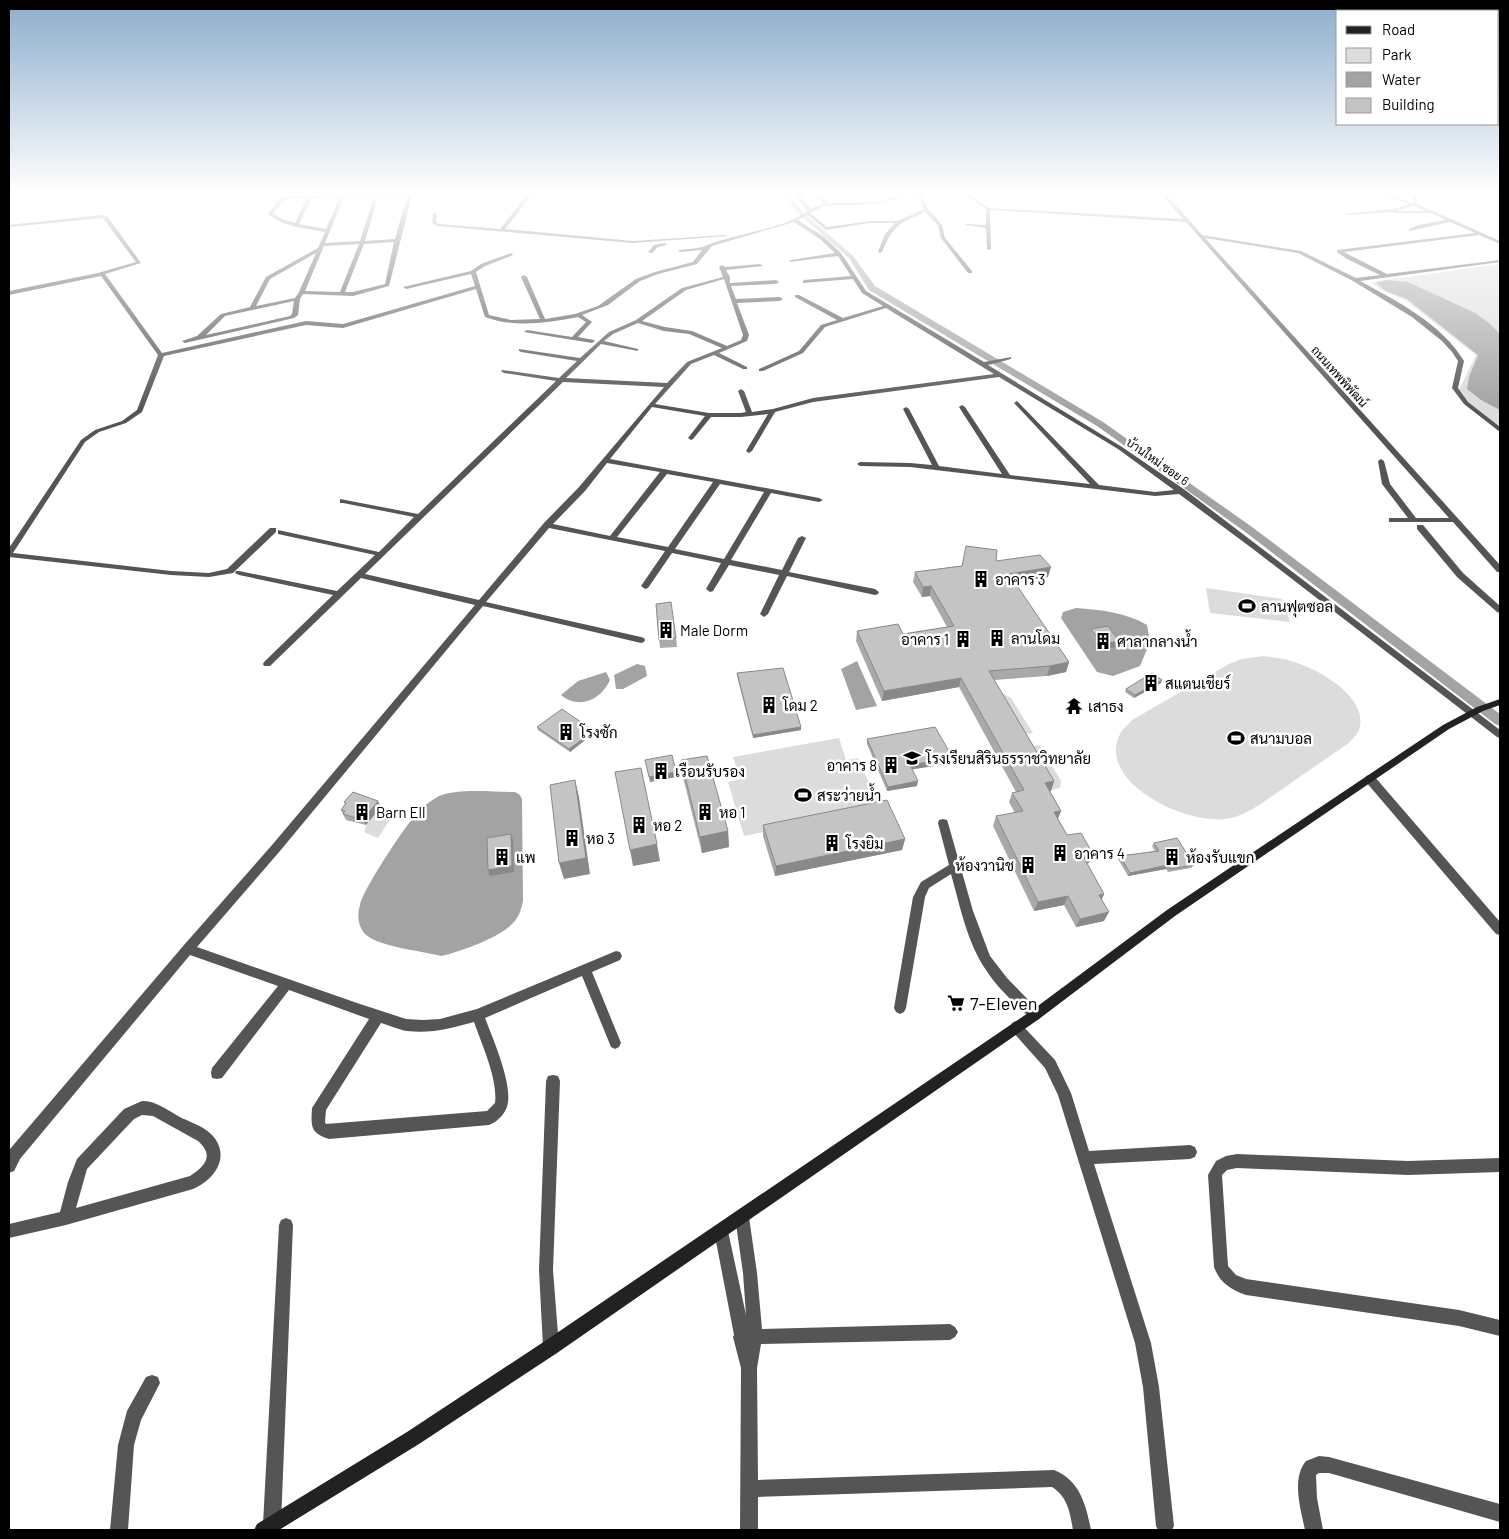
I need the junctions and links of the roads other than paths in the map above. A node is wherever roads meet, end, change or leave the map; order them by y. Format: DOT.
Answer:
graph roads {
  1 [pos="125,267"];
  2 [pos="287,267"];
  3 [pos="312,267"];
  4 [pos="351,267"];
  5 [pos="391,267"];
  6 [pos="480,267"];
  7 [pos="682,267"];
  8 [pos="744,267"];
  9 [pos="846,267"];
  10 [pos="966,267"];
  11 [pos="1228,267"];
  12 [pos="1329,267"];
  13 [pos="1368,267"];
  14 [pos="1458,267"];
  15 [pos="473,272"];
  16 [pos="970,272"];
  17 [pos="100,274"];
  18 [pos="1387,276"];
  19 [pos="524,277"];
  20 [pos="727,277"];
  21 [pos="853,278"];
  22 [pos="1355,280"];
  23 [pos="776,282"];
  24 [pos="804,282"];
  25 [pos="729,285"];
  26 [pos="406,287"];
  27 [pos="478,287"];
  28 [pos="302,292"];
  29 [pos="9,293"];
  30 [pos="342,294"];
  31 [pos="797,296"];
  32 [pos="297,299"];
  33 [pos="780,299"];
  34 [pos="736,301"];
  35 [pos="887,306"];
  36 [pos="252,308"];
  37 [pos="580,316"];
  38 [pos="543,320"];
  39 [pos="842,320"];
  40 [pos="638,321"];
  41 [pos="527,332"];
  42 [pos="198,338"];
  43 [pos="574,338"];
  44 [pos="185,341"];
  45 [pos="592,341"];
  46 [pos="600,342"];
  47 [pos="728,348"];
  48 [pos="521,350"];
  49 [pos="636,350"];
  50 [pos="715,353"];
  51 [pos="161,355"];
  52 [pos="1008,358"];
  53 [pos="581,360"];
  54 [pos="987,363"];
  55 [pos="745,368"];
  56 [pos="761,370"];
  57 [pos="504,371"];
  58 [pos="1001,375"];
  59 [pos="562,379"];
  60 [pos="670,385"];
  61 [pos="741,391"];
  62 [pos="1018,403"];
  63 [pos="652,405"];
  64 [pos="962,407"];
  65 [pos="906,410"];
  66 [pos="773,411"];
  67 [pos="750,414"];
  68 [pos="708,415"];
  69 [pos="1500,430"];
  70 [pos="691,438"];
  71 [pos="749,451"];
  72 [pos="605,460"];
  73 [pos="1381,461"];
  74 [pos="860,464"];
  75 [pos="936,467"];
  76 [pos="665,471"];
  77 [pos="1007,476"];
  78 [pos="717,482"];
  79 [pos="1097,487"];
  80 [pos="768,490"];
  81 [pos="1182,492"];
  82 [pos="343,500"];
  83 [pos="819,500"];
  84 [pos="418,516"];
  85 [pos="1392,520"];
  86 [pos="1414,520"];
  87 [pos="1455,520"];
  88 [pos="547,525"];
  89 [pos="1420,527"];
  90 [pos="614,537"];
  91 [pos="802,538"];
  92 [pos="670,550"];
  93 [pos="9,554"];
  94 [pos="379,554"];
  95 [pos="725,561"];
  96 [pos="1500,570"];
  97 [pos="239,572"];
  98 [pos="786,573"];
  99 [pos="358,575"];
  100 [pos="645,586"];
  101 [pos="710,589"];
  102 [pos="875,592"];
  103 [pos="338,594"];
  104 [pos="481,603"];
  105 [pos="1500,610"];
  106 [pos="764,614"];
  107 [pos="641,640"];
  108 [pos="267,664"];
  109 [pos="1489,707"];
  110 [pos="1500,735"];
  111 [pos="1370,779"];
  112 [pos="944,823"];
  113 [pos="956,866"];
  114 [pos="1500,930"];
  115 [pos="188,948"];
  116 [pos="616,956"];
  117 [pos="585,969"];
  118 [pos="286,985"];
  119 [pos="900,1008"];
  120 [pos="478,1014"];
  121 [pos="1035,1015"];
  122 [pos="378,1016"];
  123 [pos="1016,1027"];
  124 [pos="615,1043"];
  125 [pos="217,1073"];
  126 [pos="553,1081"];
  127 [pos="1190,1152"];
  128 [pos="1084,1158"];
  129 [pos="1500,1165"];
  130 [pos="9,1166"];
  131 [pos="742,1217"];
  132 [pos="66,1218"];
  133 [pos="286,1225"];
  134 [pos="721,1230"];
  135 [pos="9,1231"];
  136 [pos="1500,1328"];
  137 [pos="950,1332"];
  138 [pos="748,1336"];
  139 [pos="551,1348"];
  140 [pos="152,1383"];
  141 [pos="749,1489"];
  142 [pos="1500,1514"];
  143 [pos="1165,1526"];
  144 [pos="268,1527"];
  145 [pos="119,1530"];
  146 [pos="749,1530"];
  147 [pos="1082,1530"];
  148 [pos="1314,1530"];
  1 -- 17 [label="street"];
  2 -- 36 [label="street"];
  3 -- 28 [label="street"];
  4 -- 30 [label="street"];
  5 -- 30 [label="street"];
  6 -- 15 [label="street"];
  7 -- 37 [label="street"];
  8 -- 20 [label="street"];
  9 -- 21 [label="street, บ้านใหม่ ซอย 6"];
  10 -- 16 [label="street"];
  11 -- 87 [label="street, ถนนเทพพิพัฒน์"];
  12 -- 22 [label="street"];
  13 -- 18 [label="street"];
  14 -- 18 [label="street"];
  15 -- 26 [label="street"];
  15 -- 27 [label="street"];
  17 -- 29 [label="street"];
  17 -- 51 [label="street"];
  18 -- 22 [label="street"];
  19 -- 38 [label="street"];
  20 -- 25 [label="street"];
  20 -- 40 [label="street"];
  21 -- 24 [label="street"];
  21 -- 35 [label="street, บ้านใหม่ ซอย 6"];
  22 -- 69 [label="street"];
  23 -- 25 [label="street"];
  25 -- 34 [label="street"];
  27 -- 38 [label="street"];
  27 -- 51 [label="street"];
  28 -- 30 [label="street"];
  28 -- 32 [label="street"];
  31 -- 39 [label="street"];
  32 -- 36 [label="street"];
  32 -- 42 [label="street"];
  33 -- 34 [label="street"];
  34 -- 47 [label="street"];
  35 -- 39 [label="street"];
  35 -- 54 [label="street, บ้านใหม่ ซอย 6"];
  36 -- 42 [label="street"];
  37 -- 38 [label="street"];
  37 -- 43 [label="street"];
  39 -- 56 [label="street"];
  40 -- 46 [label="street"];
  40 -- 47 [label="street"];
  41 -- 43 [label="street"];
  42 -- 44 [label="street"];
  43 -- 45 [label="street"];
  46 -- 49 [label="street"];
  46 -- 53 [label="street"];
  47 -- 50 [label="street"];
  48 -- 53 [label="street"];
  50 -- 55 [label="street"];
  50 -- 60 [label="street"];
  51 -- 93 [label="street"];
  52 -- 54 [label="street"];
  53 -- 59 [label="street"];
  54 -- 58 [label="street, บ้านใหม่ ซอย 6"];
  57 -- 59 [label="street"];
  58 -- 66 [label="street"];
  58 -- 81 [label="street, บ้านใหม่ ซอย 6"];
  59 -- 60 [label="street"];
  59 -- 84 [label="street"];
  60 -- 63 [label="street"];
  61 -- 67 [label="street"];
  62 -- 79 [label="street"];
  63 -- 68 [label="street"];
  63 -- 72 [label="street"];
  64 -- 77 [label="street"];
  65 -- 75 [label="street"];
  66 -- 67 [label="street"];
  66 -- 71 [label="street"];
  67 -- 68 [label="street"];
  68 -- 70 [label="street"];
  72 -- 76 [label="street"];
  72 -- 88 [label="street"];
  73 -- 86 [label="street"];
  74 -- 75 [label="street"];
  75 -- 77 [label="street"];
  76 -- 78 [label="street"];
  76 -- 90 [label="street"];
  77 -- 79 [label="street"];
  78 -- 80 [label="street"];
  78 -- 92 [label="street"];
  79 -- 81 [label="street"];
  80 -- 83 [label="street"];
  80 -- 95 [label="street"];
  81 -- 109 [label="street, บ้านใหม่ ซอย 6"];
  82 -- 84 [label="street"];
  84 -- 94 [label="street"];
  85 -- 86 [label="street"];
  86 -- 87 [label="street"];
  87 -- 96 [label="street, ถนนเทพพิพัฒน์"];
  88 -- 90 [label="street"];
  88 -- 104 [label="street"];
  89 -- 105 [label="street"];
  90 -- 92 [label="street"];
  91 -- 98 [label="street"];
  92 -- 95 [label="street"];
  92 -- 100 [label="street"];
  93 -- 94 [label="street"];
  94 -- 99 [label="street"];
  95 -- 98 [label="street"];
  95 -- 101 [label="street"];
  97 -- 103 [label="street"];
  98 -- 102 [label="street"];
  98 -- 106 [label="street"];
  99 -- 103 [label="street"];
  99 -- 104 [label="street"];
  103 -- 108 [label="street"];
  104 -- 107 [label="street"];
  104 -- 115 [label="street"];
  109 -- 110 [label="street, บ้านใหม่ ซอย 6"];
  109 -- 111 [label="main road"];
  111 -- 114 [label="street"];
  111 -- 121 [label="main road"];
  112 -- 113 [label="street"];
  113 -- 119 [label="street"];
  113 -- 121 [label="street"];
  115 -- 118 [label="street"];
  115 -- 130 [label="street"];
  116 -- 117 [label="street"];
  117 -- 120 [label="street"];
  117 -- 124 [label="street"];
  118 -- 122 [label="street"];
  118 -- 125 [label="street"];
  120 -- 122 [label="street"];
  120 -- 122 [label="street"];
  121 -- 123 [label="main road"];
  123 -- 128 [label="street"];
  123 -- 131 [label="main road"];
  126 -- 139 [label="street"];
  127 -- 128 [label="street"];
  128 -- 143 [label="street"];
  129 -- 136 [label="street"];
  131 -- 134 [label="main road"];
  131 -- 138 [label="street"];
  132 -- 132 [label="street"];
  132 -- 135 [label="street"];
  133 -- 144 [label="street"];
  134 -- 138 [label="street"];
  134 -- 139 [label="main road"];
  137 -- 138 [label="street"];
  138 -- 141 [label="street"];
  139 -- 144 [label="main road"];
  140 -- 145 [label="street"];
  141 -- 146 [label="street"];
  141 -- 147 [label="street"];
  142 -- 148 [label="street"];
}
